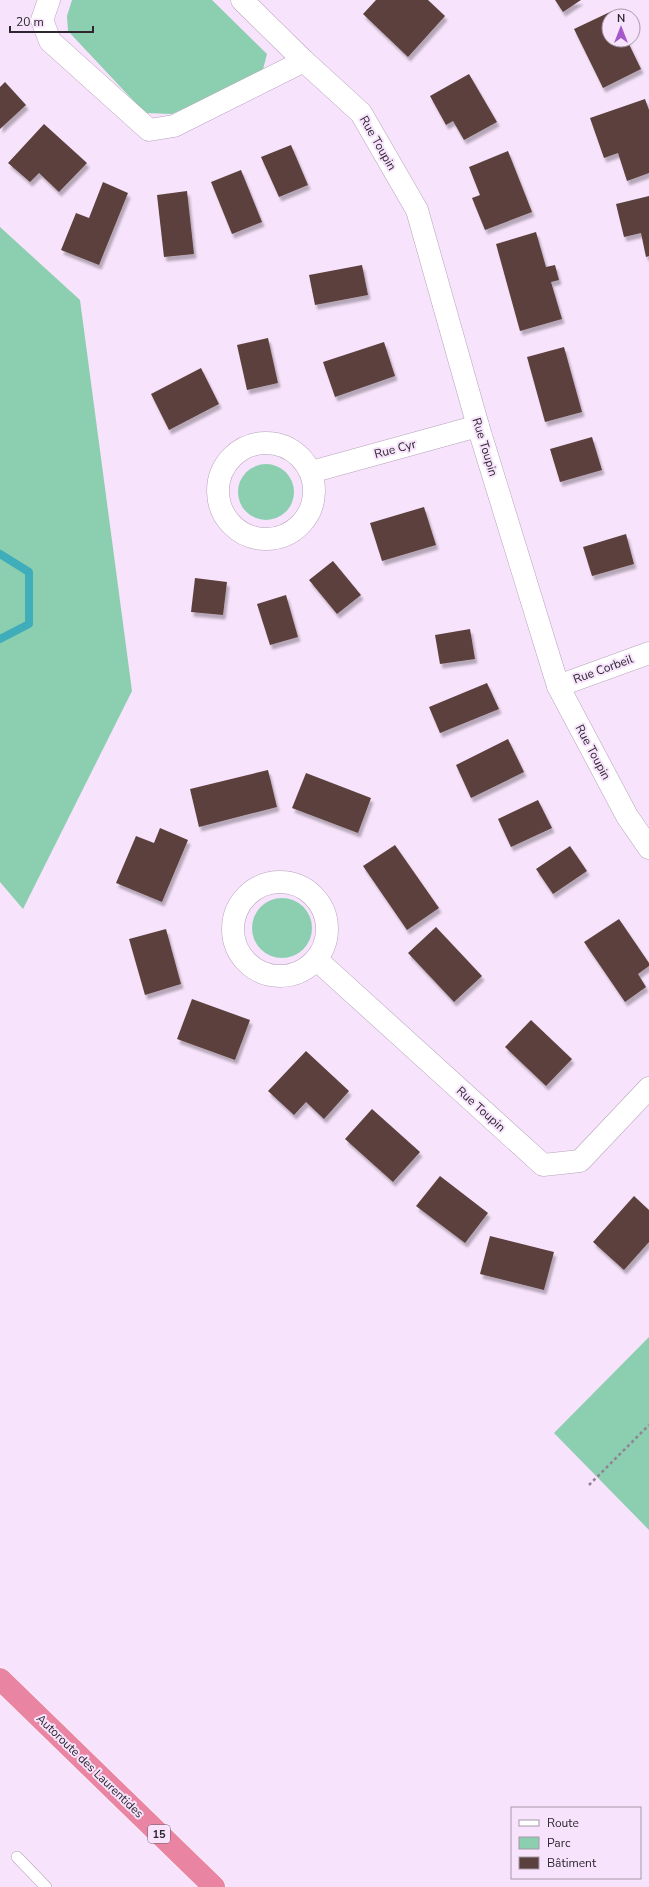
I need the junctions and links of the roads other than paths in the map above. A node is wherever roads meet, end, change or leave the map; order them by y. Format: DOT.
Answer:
graph roads {
  1 [pos="49,0"];
  2 [pos="242,0"];
  3 [pos="304,61"];
  4 [pos="478,426"];
  5 [pos="311,472"];
  6 [pos="649,652"];
  7 [pos="558,686"];
  8 [pos="649,848"];
  9 [pos="317,960"];
  10 [pos="649,1088"];
  11 [pos="0,1679"];
  12 [pos="17,1857"];
  13 [pos="46,1887"];
  14 [pos="214,1887"];
  1 -- 3 [label="street"];
  2 -- 3 [label="street, Rue Toupin"];
  3 -- 4 [label="street, Rue Toupin"];
  4 -- 5 [label="street, Rue Cyr"];
  4 -- 7 [label="street, Rue Toupin"];
  5 -- 5 [label="street"];
  6 -- 7 [label="street, Rue Corbeil"];
  7 -- 8 [label="street, Rue Toupin"];
  9 -- 9 [label="street"];
  9 -- 10 [label="street, Rue Toupin"];
  11 -- 14 [label="highway, Autoroute des Laurentides / 15"];
  12 -- 13 [label="lane"];
}
